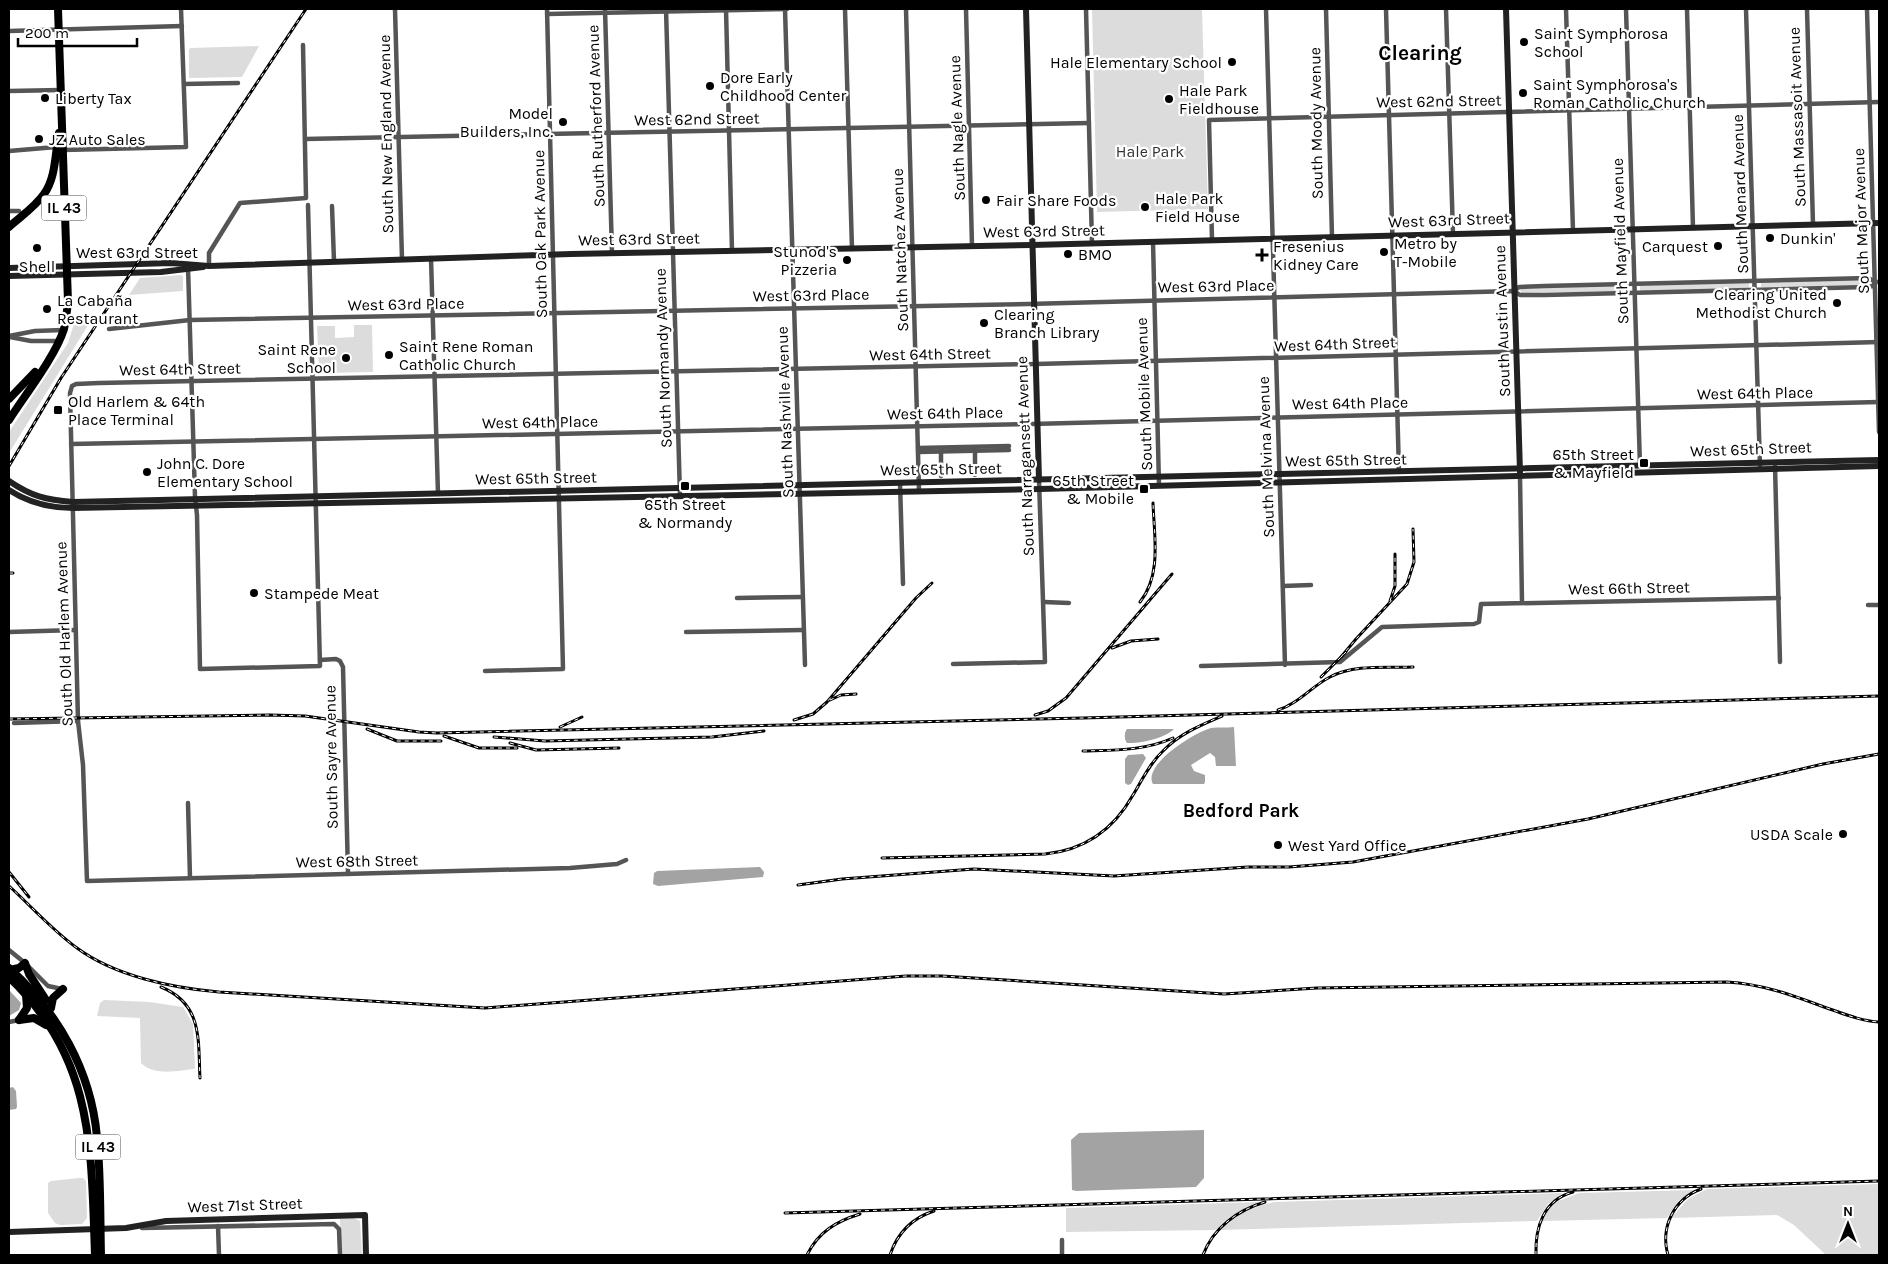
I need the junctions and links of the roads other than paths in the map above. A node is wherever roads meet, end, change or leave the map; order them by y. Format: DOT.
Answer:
graph roads {
  1 [pos="58,9"];
  2 [pos="181,9"];
  3 [pos="395,9"];
  4 [pos="726,9"];
  5 [pos="786,9"];
  6 [pos="845,9"];
  7 [pos="906,9"];
  8 [pos="966,9"];
  9 [pos="1026,9"];
  10 [pos="1086,9"];
  11 [pos="1266,9"];
  12 [pos="1326,9"];
  13 [pos="1386,9"];
  14 [pos="1446,9"];
  15 [pos="1506,9"];
  16 [pos="1566,9"];
  17 [pos="1626,9"];
  18 [pos="1687,9"];
  19 [pos="1746,9"];
  20 [pos="1807,9"];
  21 [pos="1867,9"];
  22 [pos="666,10"];
  23 [pos="547,11"];
  24 [pos="605,11"];
  25 [pos="182,26"];
  26 [pos="59,30"];
  27 [pos="9,31"];
  28 [pos="303,45"];
  29 [pos="238,83"];
  30 [pos="184,84"];
  31 [pos="61,90"];
  32 [pos="9,91"];
  33 [pos="1870,102"];
  34 [pos="1879,102"];
  35 [pos="1810,104"];
  36 [pos="1750,105"];
  37 [pos="1689,107"];
  38 [pos="1629,108"];
  39 [pos="1570,110"];
  40 [pos="1509,112"];
  41 [pos="1449,113"];
  42 [pos="1390,115"];
  43 [pos="1328,116"];
  44 [pos="1269,118"];
  45 [pos="1089,123"];
  46 [pos="1029,125"];
  47 [pos="969,126"];
  48 [pos="909,127"];
  49 [pos="849,128"];
  50 [pos="788,130"];
  51 [pos="729,131"];
  52 [pos="669,132"];
  53 [pos="609,133"];
  54 [pos="550,134"];
  55 [pos="398,137"];
  56 [pos="305,139"];
  57 [pos="59,149"];
  58 [pos="9,151"];
  59 [pos="308,205"];
  60 [pos="332,206"];
  61 [pos="9,211"];
  62 [pos="19,211"];
  63 [pos="1876,223"];
  64 [pos="1813,225"];
  65 [pos="1753,226"];
  66 [pos="9,227"];
  67 [pos="1693,228"];
  68 [pos="1633,229"];
  69 [pos="1573,230"];
  70 [pos="1513,232"];
  71 [pos="1453,234"];
  72 [pos="1393,236"];
  73 [pos="1332,237"];
  74 [pos="1272,239"];
  75 [pos="1212,240"];
  76 [pos="1153,242"];
  77 [pos="1092,244"];
  78 [pos="1032,245"];
  79 [pos="972,246"];
  80 [pos="912,248"];
  81 [pos="852,249"];
  82 [pos="792,250"];
  83 [pos="732,251"];
  84 [pos="672,252"];
  85 [pos="612,253"];
  86 [pos="553,254"];
  87 [pos="431,258"];
  88 [pos="402,259"];
  89 [pos="334,261"];
  90 [pos="310,262"];
  91 [pos="209,266"];
  92 [pos="188,267"];
  93 [pos="9,268"];
  94 [pos="66,270"];
  95 [pos="9,276"];
  96 [pos="1754,280"];
  97 [pos="1877,282"];
  98 [pos="1634,284"];
  99 [pos="1755,290"];
  100 [pos="1514,291"];
  101 [pos="1634,293"];
  102 [pos="1394,294"];
  103 [pos="1274,297"];
  104 [pos="1154,300"];
  105 [pos="1034,303"];
  106 [pos="914,306"];
  107 [pos="794,308"];
  108 [pos="674,311"];
  109 [pos="554,313"];
  110 [pos="433,316"];
  111 [pos="311,318"];
  112 [pos="190,320"];
  113 [pos="109,329"];
  114 [pos="63,330"];
  115 [pos="9,336"];
  116 [pos="59,341"];
  117 [pos="1878,342"];
  118 [pos="1756,345"];
  119 [pos="1636,348"];
  120 [pos="1516,351"];
  121 [pos="1396,355"];
  122 [pos="49,358"];
  123 [pos="1276,358"];
  124 [pos="1156,361"];
  125 [pos="1036,364"];
  126 [pos="916,367"];
  127 [pos="796,369"];
  128 [pos="676,372"];
  129 [pos="556,374"];
  130 [pos="434,376"];
  131 [pos="313,379"];
  132 [pos="191,382"];
  133 [pos="72,386"];
  134 [pos="9,399"];
  135 [pos="1879,402"];
  136 [pos="1758,405"];
  137 [pos="1638,408"];
  138 [pos="1518,412"];
  139 [pos="1398,415"];
  140 [pos="1278,418"];
  141 [pos="9,420"];
  142 [pos="1158,421"];
  143 [pos="1038,424"];
  144 [pos="917,426"];
  145 [pos="798,429"];
  146 [pos="678,431"];
  147 [pos="1879,432"];
  148 [pos="557,434"];
  149 [pos="436,436"];
  150 [pos="314,439"];
  151 [pos="193,441"];
  152 [pos="72,444"];
  153 [pos="1009,448"];
  154 [pos="941,449"];
  155 [pos="975,449"];
  156 [pos="918,450"];
  157 [pos="1879,460"];
  158 [pos="1760,466"];
  159 [pos="1775,466"];
  160 [pos="1879,466"];
  161 [pos="1640,469"];
  162 [pos="1520,473"];
  163 [pos="976,475"];
  164 [pos="1399,475"];
  165 [pos="941,476"];
  166 [pos="1279,478"];
  167 [pos="1039,480"];
  168 [pos="9,481"];
  169 [pos="1159,481"];
  170 [pos="919,483"];
  171 [pos="900,484"];
  172 [pos="800,489"];
  173 [pos="1040,489"];
  174 [pos="9,490"];
  175 [pos="559,491"];
  176 [pos="901,491"];
  177 [pos="919,491"];
  178 [pos="680,492"];
  179 [pos="438,498"];
  180 [pos="559,499"];
  181 [pos="316,500"];
  182 [pos="196,503"];
  183 [pos="73,505"];
  184 [pos="903,584"];
  185 [pos="1311,585"];
  186 [pos="1283,586"];
  187 [pos="802,597"];
  188 [pos="737,598"];
  189 [pos="1778,598"];
  190 [pos="1044,602"];
  191 [pos="1069,602"];
  192 [pos="1522,603"];
  193 [pos="1868,605"];
  194 [pos="1879,605"];
  195 [pos="75,630"];
  196 [pos="803,630"];
  197 [pos="9,632"];
  198 [pos="686,632"];
  199 [pos="320,660"];
  200 [pos="1780,662"];
  201 [pos="953,664"];
  202 [pos="1285,664"];
  203 [pos="804,665"];
  204 [pos="1201,666"];
  205 [pos="485,671"];
  206 [pos="78,721"];
  207 [pos="14,723"];
  208 [pos="188,804"];
  209 [pos="626,860"];
  210 [pos="348,874"];
  211 [pos="190,878"];
  212 [pos="87,881"];
  213 [pos="9,950"];
  214 [pos="26,963"];
  215 [pos="9,972"];
  216 [pos="64,989"];
  217 [pos="26,995"];
  218 [pos="51,1008"];
  219 [pos="55,1019"];
  220 [pos="19,1020"];
  221 [pos="9,1022"];
  222 [pos="51,1030"];
  223 [pos="218,1226"];
  224 [pos="126,1228"];
  225 [pos="97,1229"];
  226 [pos="9,1232"];
  227 [pos="1062,1240"];
  228 [pos="94,1255"];
  229 [pos="101,1255"];
  230 [pos="219,1255"];
  231 [pos="340,1255"];
  232 [pos="366,1255"];
  233 [pos="1062,1255"];
  1 -- 26 [label="main road"];
  2 -- 25 [label="street"];
  3 -- 55 [label="street, South New England Avenue"];
  4 -- 5 [label="street"];
  4 -- 22 [label="street"];
  4 -- 51 [label="street"];
  5 -- 50 [label="street, South Nashville Avenue"];
  6 -- 49 [label="street"];
  7 -- 48 [label="street, South Natchez Avenue"];
  8 -- 47 [label="street, South Nagle Avenue"];
  9 -- 46 [label="street, South Narragansett Avenue"];
  10 -- 45 [label="street"];
  11 -- 44 [label="street, South Melvina Avenue"];
  12 -- 43 [label="street, South Moody Avenue"];
  13 -- 42 [label="street"];
  14 -- 41 [label="street"];
  15 -- 40 [label="street, South Austin Avenue"];
  16 -- 39 [label="street"];
  17 -- 38 [label="street, South Mayfield Avenue"];
  18 -- 37 [label="street"];
  19 -- 36 [label="street, South Menard Avenue"];
  20 -- 35 [label="street, South Massasoit Avenue"];
  21 -- 33 [label="street, South Major Avenue"];
  22 -- 24 [label="street"];
  22 -- 52 [label="street, South Normandy Avenue"];
  23 -- 24 [label="street"];
  23 -- 54 [label="street, South Oak Park Avenue"];
  24 -- 53 [label="street, South Rutherford Avenue"];
  25 -- 26 [label="street"];
  25 -- 30 [label="street"];
  26 -- 27 [label="street"];
  26 -- 31 [label="main road"];
  28 -- 56 [label="street"];
  29 -- 30 [label="street"];
  30 -- 57 [label="street"];
  31 -- 32 [label="street"];
  31 -- 57 [label="main road"];
  33 -- 34 [label="street, West 62nd Street"];
  33 -- 35 [label="street, West 62nd Street"];
  33 -- 63 [label="street, South Major Avenue"];
  35 -- 36 [label="street, West 62nd Street"];
  35 -- 64 [label="street, South Massasoit Avenue"];
  36 -- 37 [label="street, West 62nd Street"];
  36 -- 65 [label="street, South Menard Avenue"];
  37 -- 38 [label="street, West 62nd Street"];
  37 -- 67 [label="street"];
  38 -- 39 [label="street, West 62nd Street"];
  38 -- 68 [label="street, South Mayfield Avenue"];
  39 -- 40 [label="street, West 62nd Street"];
  39 -- 69 [label="street"];
  40 -- 41 [label="street, West 62nd Street"];
  40 -- 70 [label="street, South Austin Avenue"];
  41 -- 42 [label="street, West 62nd Street"];
  41 -- 71 [label="street"];
  42 -- 43 [label="street, West 62nd Street"];
  42 -- 72 [label="street"];
  43 -- 44 [label="street, West 62nd Street"];
  43 -- 73 [label="street, South Moody Avenue"];
  44 -- 74 [label="street, South Melvina Avenue"];
  44 -- 75 [label="street, West 62nd Street"];
  45 -- 46 [label="street, West 62nd Street"];
  45 -- 77 [label="street"];
  46 -- 47 [label="street, West 62nd Street"];
  46 -- 78 [label="street, South Narragansett Avenue"];
  47 -- 48 [label="street, West 62nd Street"];
  47 -- 79 [label="street, South Nagle Avenue"];
  48 -- 49 [label="street, West 62nd Street"];
  48 -- 80 [label="street, South Natchez Avenue"];
  49 -- 50 [label="street, West 62nd Street"];
  49 -- 81 [label="street"];
  50 -- 51 [label="street, West 62nd Street"];
  50 -- 82 [label="street, South Nashville Avenue"];
  51 -- 52 [label="street, West 62nd Street"];
  51 -- 83 [label="street"];
  52 -- 53 [label="street, West 62nd Street"];
  52 -- 84 [label="street, South Normandy Avenue"];
  53 -- 54 [label="street, West 62nd Street"];
  53 -- 85 [label="street, South Rutherford Avenue"];
  54 -- 55 [label="street, West 62nd Street"];
  54 -- 86 [label="street, South Oak Park Avenue"];
  55 -- 56 [label="street, West 62nd Street"];
  55 -- 88 [label="street, South New England Avenue"];
  56 -- 91 [label="street"];
  57 -- 58 [label="street"];
  57 -- 66 [label="main road"];
  57 -- 94 [label="main road, IL 43"];
  59 -- 90 [label="street, South Sayre Avenue"];
  60 -- 89 [label="street"];
  61 -- 62 [label="street"];
  63 -- 64 [label="street, West 63rd Street"];
  63 -- 97 [label="street, South Major Avenue"];
  64 -- 65 [label="street, West 63rd Street"];
  65 -- 67 [label="street, West 63rd Street"];
  65 -- 96 [label="street, South Menard Avenue"];
  67 -- 68 [label="street, West 63rd Street"];
  68 -- 69 [label="street, West 63rd Street"];
  68 -- 98 [label="street, South Mayfield Avenue"];
  69 -- 70 [label="street, West 63rd Street"];
  70 -- 71 [label="street, West 63rd Street"];
  70 -- 100 [label="street, South Austin Avenue"];
  71 -- 72 [label="street, West 63rd Street"];
  72 -- 73 [label="street, West 63rd Street"];
  72 -- 102 [label="street"];
  73 -- 74 [label="street, West 63rd Street"];
  74 -- 75 [label="street, West 63rd Street"];
  74 -- 103 [label="street, South Melvina Avenue"];
  75 -- 76 [label="street, West 63rd Street"];
  76 -- 77 [label="street, West 63rd Street"];
  76 -- 104 [label="street, South Mobile Avenue"];
  77 -- 78 [label="street, West 63rd Street"];
  78 -- 79 [label="street, West 63rd Street"];
  78 -- 105 [label="street, South Narragansett Avenue"];
  79 -- 80 [label="street, West 63rd Street"];
  80 -- 81 [label="street, West 63rd Street"];
  80 -- 106 [label="street, South Natchez Avenue"];
  81 -- 82 [label="street, West 63rd Street"];
  82 -- 83 [label="street, West 63rd Street"];
  82 -- 107 [label="street, South Nashville Avenue"];
  83 -- 84 [label="street, West 63rd Street"];
  84 -- 85 [label="street, West 63rd Street"];
  84 -- 108 [label="street, South Normandy Avenue"];
  85 -- 86 [label="street, West 63rd Street"];
  86 -- 87 [label="street, West 63rd Street"];
  86 -- 109 [label="street, South Oak Park Avenue"];
  87 -- 88 [label="street, West 63rd Street"];
  87 -- 110 [label="street"];
  88 -- 89 [label="street, West 63rd Street"];
  89 -- 90 [label="street, West 63rd Street"];
  90 -- 91 [label="street, West 63rd Street"];
  90 -- 111 [label="street, South Sayre Avenue"];
  91 -- 92 [label="street, West 63rd Street"];
  92 -- 94 [label="street, West 63rd Street"];
  92 -- 112 [label="street"];
  93 -- 94 [label="street"];
  94 -- 95 [label="street"];
  94 -- 114 [label="main road, IL 43"];
  96 -- 97 [label="street, West 63rd Place"];
  96 -- 98 [label="street, West 63rd Place"];
  96 -- 99 [label="street, South Menard Avenue"];
  97 -- 99 [label="street, West 63rd Place"];
  97 -- 117 [label="street, South Major Avenue"];
  98 -- 100 [label="street, West 63rd Place"];
  98 -- 101 [label="street, South Mayfield Avenue"];
  99 -- 101 [label="street, West 63rd Place"];
  99 -- 118 [label="street, South Menard Avenue"];
  100 -- 101 [label="street, West 63rd Place"];
  100 -- 102 [label="street, West 63rd Place"];
  100 -- 120 [label="street, South Austin Avenue"];
  101 -- 119 [label="street, South Mayfield Avenue"];
  102 -- 103 [label="street, West 63rd Place"];
  102 -- 121 [label="street"];
  103 -- 104 [label="street, West 63rd Place"];
  103 -- 123 [label="street, South Melvina Avenue"];
  104 -- 105 [label="street, West 63rd Place"];
  104 -- 124 [label="street, South Mobile Avenue"];
  105 -- 106 [label="street, West 63rd Place"];
  105 -- 125 [label="street, South Narragansett Avenue"];
  106 -- 107 [label="street, West 63rd Place"];
  106 -- 126 [label="street, South Natchez Avenue"];
  107 -- 108 [label="street, West 63rd Place"];
  107 -- 127 [label="street, South Nashville Avenue"];
  108 -- 109 [label="street, West 63rd Place"];
  108 -- 128 [label="street, South Normandy Avenue"];
  109 -- 110 [label="street, West 63rd Place"];
  109 -- 129 [label="street, South Oak Park Avenue"];
  110 -- 111 [label="street, West 63rd Place"];
  110 -- 130 [label="street"];
  111 -- 112 [label="street, West 63rd Place"];
  111 -- 131 [label="street, South Sayre Avenue"];
  112 -- 113 [label="street, West 63rd Place"];
  112 -- 132 [label="street"];
  114 -- 115 [label="street"];
  114 -- 116 [label="main road, IL 43"];
  115 -- 116 [label="street"];
  116 -- 122 [label="main road, IL 43"];
  117 -- 118 [label="street, West 64th Street"];
  117 -- 135 [label="street, South Major Avenue"];
  118 -- 119 [label="street, West 64th Street"];
  118 -- 136 [label="street, South Menard Avenue"];
  119 -- 120 [label="street, West 64th Street"];
  119 -- 137 [label="street, South Mayfield Avenue"];
  120 -- 121 [label="street, West 64th Street"];
  120 -- 138 [label="street, South Austin Avenue"];
  121 -- 123 [label="street, West 64th Street"];
  121 -- 139 [label="street"];
  122 -- 134 [label="main road"];
  122 -- 141 [label="main road, IL 43"];
  123 -- 124 [label="street, West 64th Street"];
  123 -- 140 [label="street, South Melvina Avenue"];
  124 -- 125 [label="street, West 64th Street"];
  124 -- 142 [label="street, South Mobile Avenue"];
  125 -- 126 [label="street, West 64th Street"];
  125 -- 143 [label="street, South Narragansett Avenue"];
  126 -- 127 [label="street, West 64th Street"];
  126 -- 144 [label="street, South Natchez Avenue"];
  127 -- 128 [label="street, West 64th Street"];
  127 -- 145 [label="street, South Nashville Avenue"];
  128 -- 129 [label="street, West 64th Street"];
  128 -- 146 [label="street, South Normandy Avenue"];
  129 -- 130 [label="street, West 64th Street"];
  129 -- 148 [label="street, South Oak Park Avenue"];
  130 -- 131 [label="street, West 64th Street"];
  130 -- 149 [label="street"];
  131 -- 132 [label="street, West 64th Street"];
  131 -- 150 [label="street, South Sayre Avenue"];
  132 -- 133 [label="street, West 64th Street"];
  132 -- 151 [label="street"];
  133 -- 152 [label="street, South Old Harlem Avenue"];
  135 -- 136 [label="street, West 64th Place"];
  135 -- 147 [label="street, South Major Avenue"];
  136 -- 137 [label="street, West 64th Place"];
  136 -- 158 [label="street, South Menard Avenue"];
  137 -- 138 [label="street, West 64th Place"];
  137 -- 161 [label="street, South Mayfield Avenue"];
  138 -- 139 [label="street, West 64th Place"];
  138 -- 162 [label="street, South Austin Avenue"];
  139 -- 140 [label="street, West 64th Place"];
  139 -- 164 [label="street"];
  140 -- 142 [label="street, West 64th Place"];
  140 -- 166 [label="street, South Melvina Avenue"];
  142 -- 143 [label="street, West 64th Place"];
  142 -- 169 [label="street, South Mobile Avenue"];
  143 -- 144 [label="street, West 64th Place"];
  143 -- 167 [label="street, South Narragansett Avenue"];
  144 -- 145 [label="street, West 64th Place"];
  144 -- 156 [label="street, South Natchez Avenue"];
  145 -- 146 [label="street, West 64th Place"];
  145 -- 172 [label="street, South Nashville Avenue"];
  146 -- 148 [label="street, West 64th Place"];
  146 -- 178 [label="street, South Normandy Avenue"];
  148 -- 149 [label="street, West 64th Place"];
  148 -- 175 [label="street, South Oak Park Avenue"];
  149 -- 150 [label="street, West 64th Place"];
  149 -- 179 [label="street"];
  150 -- 151 [label="street, West 64th Place"];
  150 -- 181 [label="street, South Sayre Avenue"];
  151 -- 152 [label="street, West 64th Place"];
  151 -- 182 [label="street"];
  152 -- 183 [label="street, South Old Harlem Avenue"];
  153 -- 155 [label="street"];
  154 -- 155 [label="street"];
  154 -- 156 [label="street"];
  154 -- 165 [label="street"];
  155 -- 163 [label="street"];
  156 -- 170 [label="street, South Natchez Avenue"];
  157 -- 159 [label="street, West 65th Street"];
  158 -- 159 [label="street, West 65th Street"];
  158 -- 161 [label="street, West 65th Street"];
  159 -- 160 [label="street, West 65th Street"];
  159 -- 189 [label="street"];
  161 -- 162 [label="street, West 65th Street"];
  162 -- 164 [label="street, West 65th Street"];
  162 -- 192 [label="street, South Austin Avenue"];
  164 -- 166 [label="street, West 65th Street"];
  166 -- 169 [label="street, West 65th Street"];
  166 -- 186 [label="street, South Melvina Avenue"];
  167 -- 169 [label="street, West 65th Street"];
  167 -- 170 [label="street, West 65th Street"];
  167 -- 173 [label="street, South Narragansett Avenue"];
  168 -- 183 [label="street, West 65th Street"];
  169 -- 173 [label="street, West 65th Street"];
  170 -- 171 [label="street, West 65th Street"];
  170 -- 177 [label="street, South Natchez Avenue"];
  171 -- 172 [label="street, West 65th Street"];
  171 -- 176 [label="street"];
  172 -- 176 [label="street, West 65th Street"];
  172 -- 178 [label="street, West 65th Street"];
  172 -- 187 [label="street, South Nashville Avenue"];
  173 -- 177 [label="street, West 65th Street"];
  173 -- 190 [label="street, South Narragansett Avenue"];
  174 -- 183 [label="street, West 65th Street"];
  175 -- 178 [label="street, West 65th Street"];
  175 -- 179 [label="street, West 65th Street"];
  175 -- 180 [label="street, South Oak Park Avenue"];
  176 -- 177 [label="street, West 65th Street"];
  176 -- 184 [label="street"];
  178 -- 180 [label="street, West 65th Street"];
  179 -- 180 [label="street, West 65th Street"];
  179 -- 181 [label="street, West 65th Street"];
  180 -- 205 [label="street, South Oak Park Avenue"];
  181 -- 182 [label="street, West 65th Street"];
  181 -- 199 [label="street, South Sayre Avenue"];
  182 -- 183 [label="street, West 65th Street"];
  182 -- 199 [label="street, South Sayre Avenue"];
  183 -- 195 [label="street, South Old Harlem Avenue"];
  185 -- 186 [label="street"];
  186 -- 202 [label="street, South Melvina Avenue"];
  187 -- 188 [label="street"];
  187 -- 196 [label="street, South Nashville Avenue"];
  189 -- 192 [label="street, West 66th Street"];
  189 -- 200 [label="street"];
  190 -- 191 [label="street"];
  190 -- 201 [label="street, South Narragansett Avenue"];
  192 -- 202 [label="street, West 66th Street"];
  193 -- 194 [label="street"];
  195 -- 197 [label="street"];
  195 -- 206 [label="street, South Old Harlem Avenue"];
  196 -- 198 [label="street"];
  196 -- 203 [label="street, South Nashville Avenue"];
  199 -- 210 [label="street, South Sayre Avenue"];
  202 -- 204 [label="street"];
  206 -- 207 [label="street"];
  206 -- 212 [label="street, South Old Harlem Avenue"];
  208 -- 211 [label="street"];
  209 -- 210 [label="street, West 68th Street"];
  210 -- 211 [label="street, West 68th Street"];
  211 -- 212 [label="street, West 68th Street"];
  213 -- 214 [label="street"];
  214 -- 215 [label="main road"];
  214 -- 216 [label="street"];
  214 -- 218 [label="main road"];
  215 -- 217 [label="main road, IL 43"];
  215 -- 219 [label="main road, IL 43"];
  216 -- 218 [label="main road"];
  217 -- 220 [label="main road"];
  217 -- 222 [label="main road, IL 43"];
  218 -- 219 [label="main road"];
  219 -- 225 [label="main road, IL 43"];
  220 -- 221 [label="street"];
  220 -- 222 [label="main road"];
  222 -- 225 [label="main road, IL 43"];
  223 -- 224 [label="street, West 71st Street"];
  223 -- 230 [label="street"];
  223 -- 231 [label="street, West 71st Street"];
  224 -- 225 [label="street, West 71st Street"];
  224 -- 232 [label="street, West 71st Street"];
  225 -- 226 [label="street, West 71st Street"];
  225 -- 228 [label="main road, IL 43"];
  225 -- 229 [label="main road, IL 43"];
  227 -- 233 [label="street"];
}
